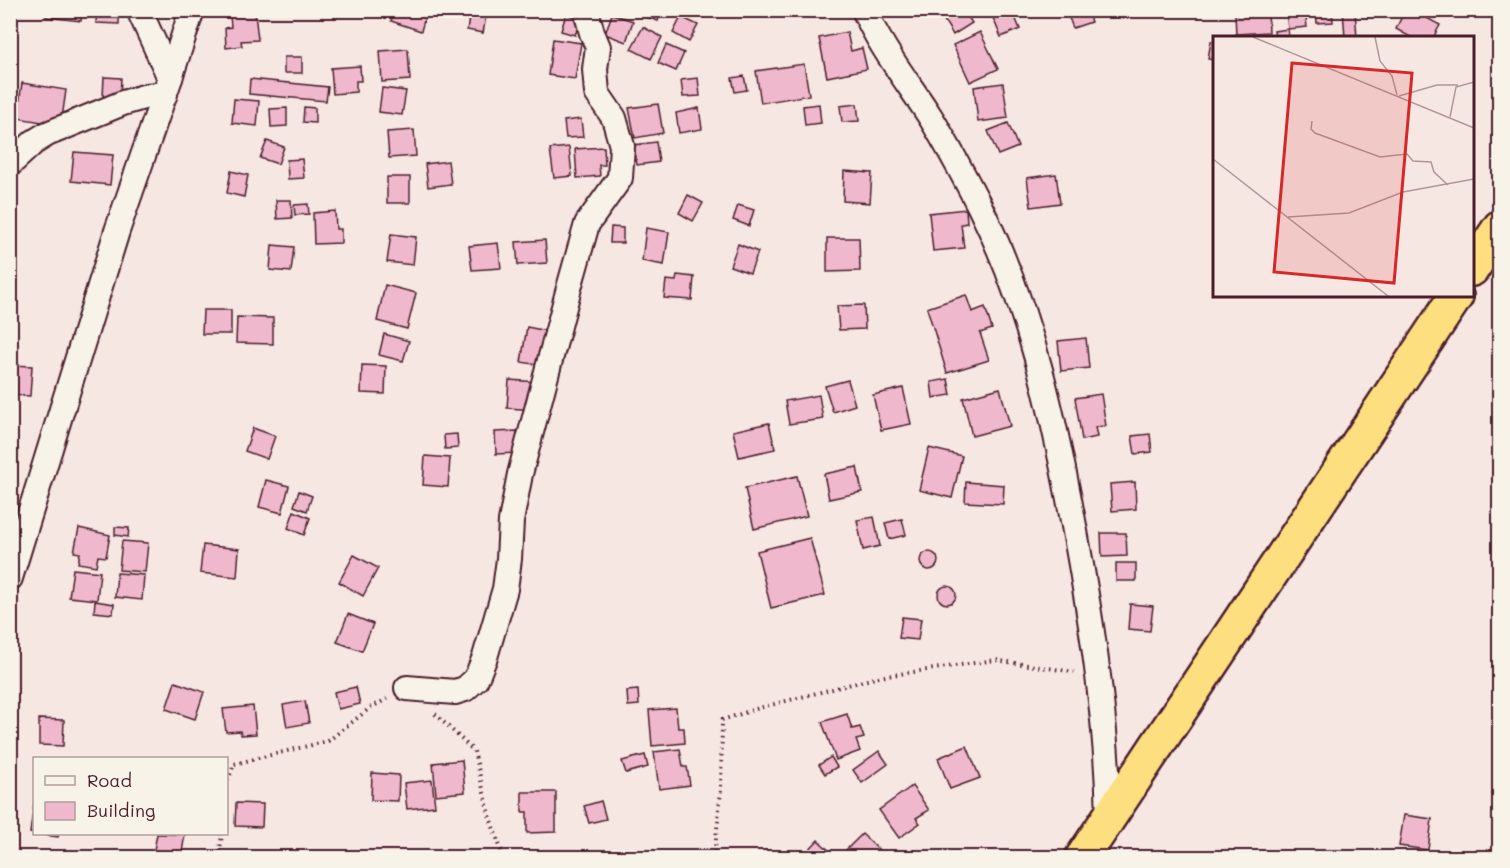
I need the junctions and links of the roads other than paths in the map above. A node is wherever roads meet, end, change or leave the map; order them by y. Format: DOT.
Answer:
graph roads {
  1 [pos="139,10"];
  2 [pos="192,10"];
  3 [pos="586,10"];
  4 [pos="864,10"];
  5 [pos="168,86"];
  6 [pos="10,164"];
  7 [pos="1500,227"];
  8 [pos="1474,267"];
  9 [pos="1455,297"];
  10 [pos="10,578"];
  11 [pos="407,688"];
  12 [pos="1109,817"];
  13 [pos="1082,858"];
  1 -- 5 [label="street"];
  2 -- 5 [label="street"];
  3 -- 11 [label="street"];
  4 -- 12 [label="street"];
  5 -- 6 [label="street"];
  5 -- 10 [label="street"];
  7 -- 8 [label="highway"];
  9 -- 12 [label="highway"];
  12 -- 13 [label="highway"];
}
